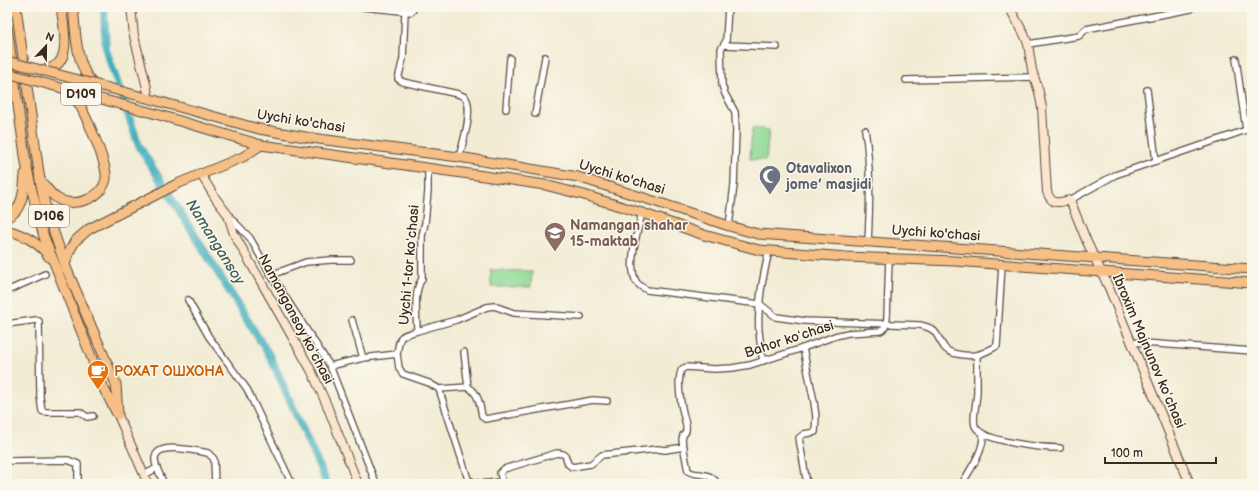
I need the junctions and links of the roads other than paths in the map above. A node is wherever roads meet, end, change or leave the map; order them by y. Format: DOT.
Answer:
graph roads {
  1 [pos="16,7"];
  2 [pos="61,7"];
  3 [pos="74,7"];
  4 [pos="131,7"];
  5 [pos="363,7"];
  6 [pos="414,7"];
  7 [pos="728,7"];
  8 [pos="1009,7"];
  9 [pos="1192,7"];
  10 [pos="405,12"];
  11 [pos="7,27"];
  12 [pos="1028,44"];
  13 [pos="724,46"];
  14 [pos="777,47"];
  15 [pos="545,57"];
  16 [pos="510,58"];
  17 [pos="1236,59"];
  18 [pos="7,61"];
  19 [pos="41,70"];
  20 [pos="7,73"];
  21 [pos="1035,77"];
  22 [pos="906,80"];
  23 [pos="92,83"];
  24 [pos="67,90"];
  25 [pos="1147,90"];
  26 [pos="146,98"];
  27 [pos="506,109"];
  28 [pos="536,114"];
  29 [pos="217,118"];
  30 [pos="1249,129"];
  31 [pos="865,130"];
  32 [pos="213,131"];
  33 [pos="261,145"];
  34 [pos="459,157"];
  35 [pos="1156,161"];
  36 [pos="26,163"];
  37 [pos="428,168"];
  38 [pos="200,174"];
  39 [pos="40,180"];
  40 [pos="1070,200"];
  41 [pos="642,212"];
  42 [pos="228,215"];
  43 [pos="7,217"];
  44 [pos="729,226"];
  45 [pos="7,230"];
  46 [pos="868,242"];
  47 [pos="769,251"];
  48 [pos="1095,258"];
  49 [pos="352,260"];
  50 [pos="889,260"];
  51 [pos="65,264"];
  52 [pos="1002,265"];
  53 [pos="1252,269"];
  54 [pos="58,272"];
  55 [pos="1102,273"];
  56 [pos="45,274"];
  57 [pos="271,275"];
  58 [pos="1252,283"];
  59 [pos="68,285"];
  60 [pos="7,291"];
  61 [pos="188,300"];
  62 [pos="760,304"];
  63 [pos="581,317"];
  64 [pos="352,320"];
  65 [pos="7,324"];
  66 [pos="886,325"];
  67 [pos="417,331"];
  68 [pos="1131,342"];
  69 [pos="803,348"];
  70 [pos="1252,351"];
  71 [pos="464,352"];
  72 [pos="397,354"];
  73 [pos="977,355"];
  74 [pos="363,358"];
  75 [pos="763,361"];
  76 [pos="330,366"];
  77 [pos="468,387"];
  78 [pos="439,390"];
  79 [pos="607,401"];
  80 [pos="118,415"];
  81 [pos="93,416"];
  82 [pos="983,434"];
  83 [pos="684,447"];
  84 [pos="1060,448"];
  85 [pos="7,461"];
  86 [pos="157,468"];
  87 [pos="144,475"];
  88 [pos="502,483"];
  89 [pos="78,484"];
  90 [pos="148,484"];
  91 [pos="164,484"];
  92 [pos="215,484"];
  93 [pos="292,484"];
  94 [pos="358,484"];
  95 [pos="376,484"];
  96 [pos="718,484"];
  97 [pos="807,484"];
  98 [pos="962,484"];
  99 [pos="1190,484"];
  1 -- 39 [label="main road, D106"];
  2 -- 19 [label="main road"];
  3 -- 23 [label="main road"];
  4 -- 26 [label="street"];
  5 -- 10 [label="street"];
  6 -- 10 [label="street"];
  7 -- 13 [label="street"];
  8 -- 12 [label="street"];
  9 -- 12 [label="street"];
  10 -- 34 [label="street"];
  11 -- 36 [label="main road, D106"];
  12 -- 21 [label="street"];
  13 -- 14 [label="street"];
  13 -- 44 [label="street"];
  15 -- 28 [label="street"];
  16 -- 27 [label="street"];
  17 -- 30 [label="street"];
  18 -- 19 [label="main road, D109, bridge"];
  19 -- 23 [label="main road, D109, bridge"];
  20 -- 24 [label="main road, D109, bridge"];
  21 -- 22 [label="street"];
  21 -- 40 [label="street"];
  23 -- 26 [label="main road, D109, bridge"];
  24 -- 32 [label="main road, Uychi ko'chasi / D109, bridge"];
  24 -- 39 [label="main road"];
  25 -- 35 [label="street"];
  26 -- 29 [label="main road, Uychi ko'chasi / D109"];
  29 -- 32 [label="main road"];
  29 -- 34 [label="main road, Uychi ko'chasi / D109"];
  30 -- 35 [label="street"];
  31 -- 46 [label="street"];
  32 -- 33 [label="main road, Uychi ko'chasi / D109"];
  33 -- 37 [label="main road, Uychi ko'chasi / D109"];
  33 -- 38 [label="main road"];
  34 -- 44 [label="main road, Uychi ko'chasi / D109"];
  35 -- 40 [label="street"];
  36 -- 43 [label="main road"];
  36 -- 54 [label="main road, D106"];
  37 -- 41 [label="main road, Uychi ko'chasi / D109"];
  37 -- 67 [label="street, Uychi 1-tor koʻchasi"];
  38 -- 42 [label="street, Namangansoy koʻchasi"];
  38 -- 51 [label="main road"];
  39 -- 51 [label="main road, D106"];
  40 -- 48 [label="street"];
  41 -- 47 [label="main road, Uychi ko'chasi / D109"];
  41 -- 62 [label="street"];
  42 -- 57 [label="street"];
  42 -- 94 [label="street, Namangansoy koʻchasi"];
  44 -- 46 [label="main road, Uychi ko'chasi / D109"];
  45 -- 54 [label="main road"];
  46 -- 48 [label="main road, Uychi ko'chasi / D109"];
  47 -- 50 [label="main road, Uychi ko'chasi / D109"];
  47 -- 62 [label="street"];
  48 -- 53 [label="main road, Uychi ko'chasi / D109"];
  48 -- 55 [label="street"];
  49 -- 57 [label="street"];
  50 -- 52 [label="main road, Uychi ko'chasi / D109"];
  50 -- 66 [label="street"];
  51 -- 59 [label="main road, D106"];
  52 -- 55 [label="main road, Uychi ko'chasi / D109"];
  52 -- 73 [label="street"];
  54 -- 59 [label="main road, D106"];
  55 -- 58 [label="main road, Uychi ko'chasi / D109"];
  55 -- 68 [label="street, Ibroxim Majnunov koʻchasi"];
  56 -- 60 [label="street"];
  57 -- 76 [label="street"];
  59 -- 80 [label="main road, D106"];
  59 -- 80 [label="main road, D106"];
  61 -- 93 [label="street"];
  62 -- 66 [label="street"];
  62 -- 75 [label="street"];
  63 -- 67 [label="street"];
  64 -- 74 [label="street"];
  65 -- 81 [label="street"];
  66 -- 69 [label="street, Bahor koʻchasi"];
  66 -- 73 [label="street"];
  67 -- 72 [label="street, Uychi 1-tor koʻchasi"];
  68 -- 70 [label="street"];
  68 -- 99 [label="street, Ibroxim Majnunov koʻchasi"];
  69 -- 75 [label="street, Bahor koʻchasi"];
  69 -- 97 [label="street"];
  71 -- 77 [label="street"];
  72 -- 74 [label="street"];
  72 -- 78 [label="street"];
  73 -- 82 [label="street"];
  74 -- 76 [label="street"];
  75 -- 83 [label="street, Bahor koʻchasi"];
  76 -- 95 [label="street"];
  77 -- 78 [label="street"];
  77 -- 79 [label="street"];
  78 -- 88 [label="street"];
  80 -- 87 [label="street, D106"];
  82 -- 84 [label="street"];
  82 -- 98 [label="street"];
  83 -- 88 [label="street"];
  83 -- 96 [label="street"];
  85 -- 89 [label="street"];
  86 -- 87 [label="street"];
  86 -- 91 [label="street"];
  86 -- 92 [label="street"];
  87 -- 90 [label="street, D106"];
}
